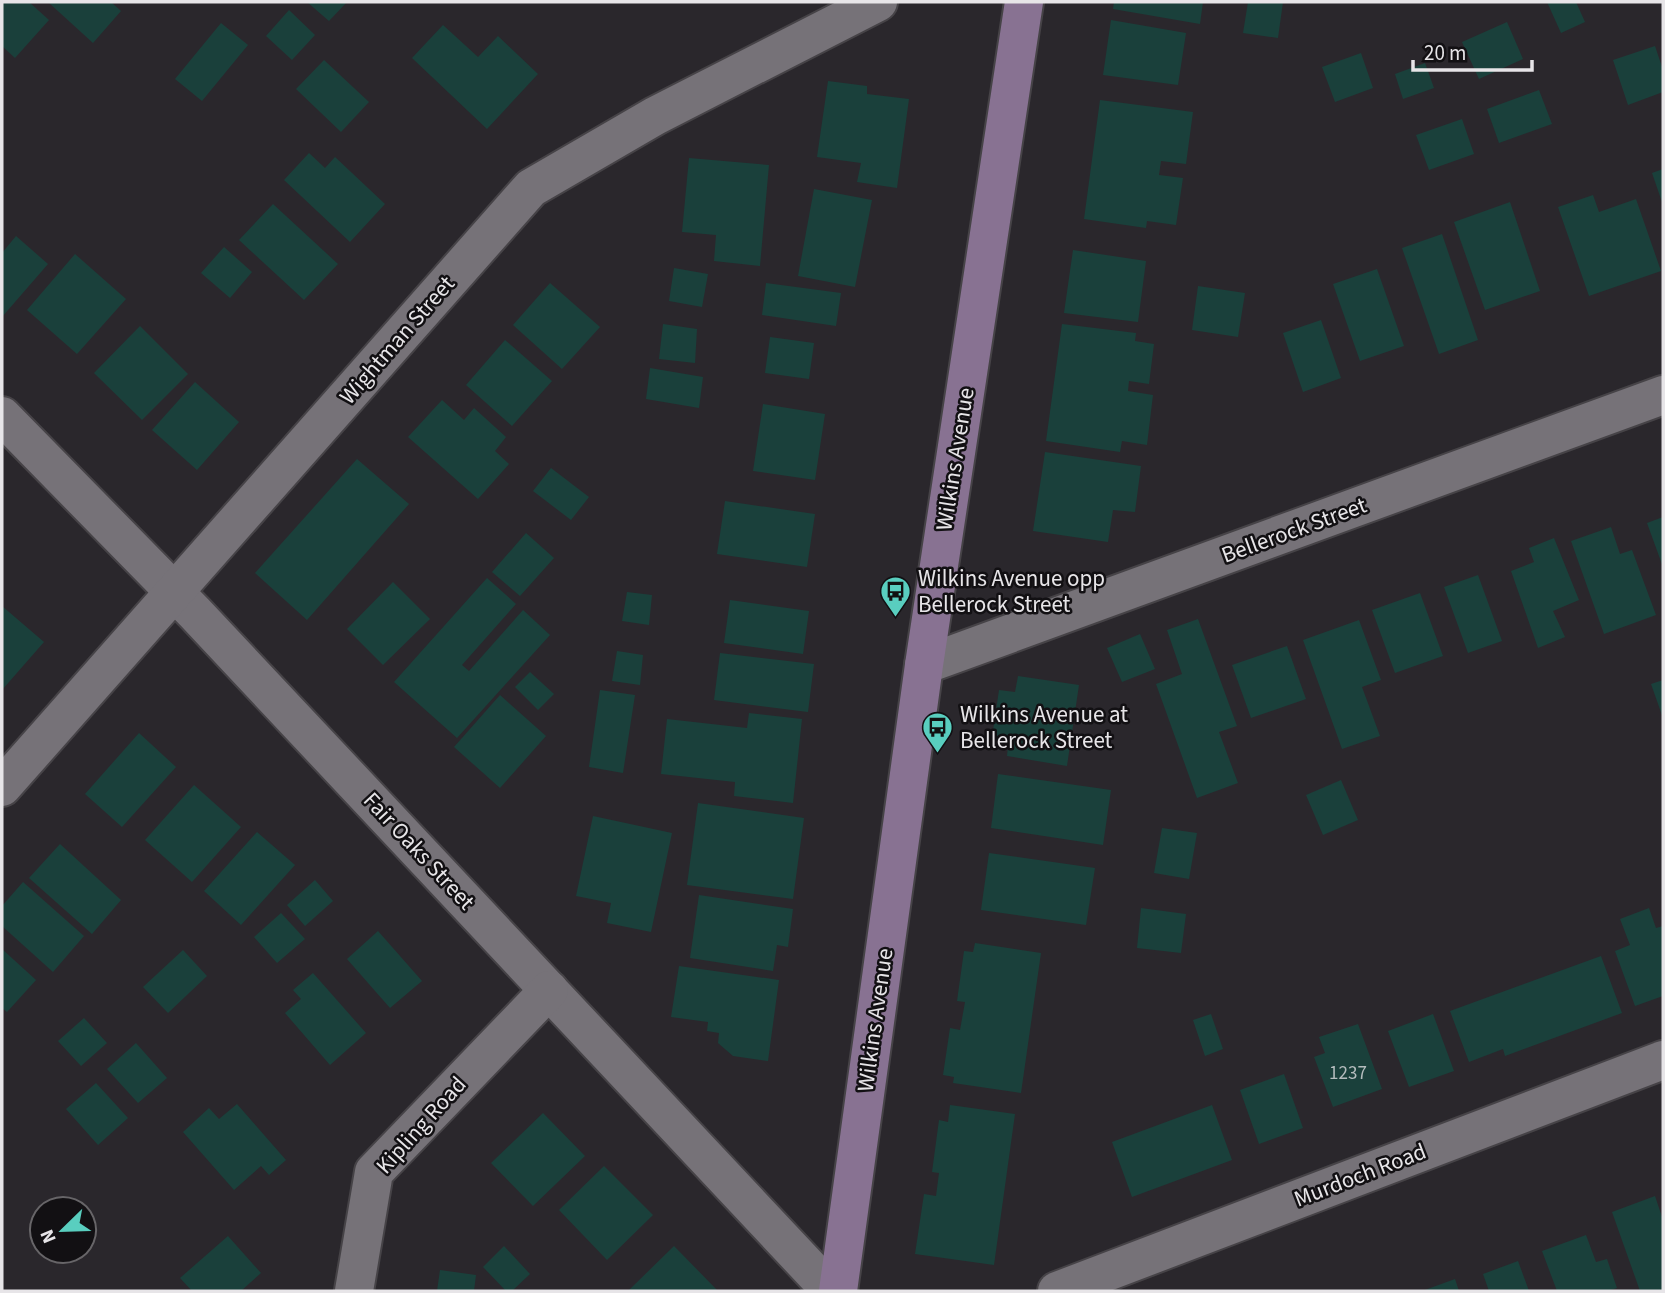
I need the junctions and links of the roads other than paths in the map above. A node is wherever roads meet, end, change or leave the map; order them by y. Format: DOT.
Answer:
graph roads {
  1 [pos="878,2"];
  2 [pos="1024,2"];
  3 [pos="1663,395"];
  4 [pos="2,416"];
  5 [pos="175,592"];
  6 [pos="925,666"];
  7 [pos="2,787"];
  8 [pos="549,990"];
  9 [pos="1663,1060"];
  10 [pos="354,1291"];
  11 [pos="831,1291"];
  12 [pos="838,1291"];
  13 [pos="1057,1291"];
  1 -- 5 [label="street, Wightman Street"];
  2 -- 6 [label="main road, Wilkins Avenue"];
  3 -- 6 [label="street, Bellerock Street"];
  4 -- 5 [label="street, Fair Oaks Street"];
  5 -- 7 [label="street, Wightman Street"];
  5 -- 8 [label="street, Fair Oaks Street"];
  6 -- 12 [label="main road, Wilkins Avenue"];
  8 -- 10 [label="street, Kipling Road"];
  8 -- 11 [label="street, Fair Oaks Street"];
  9 -- 13 [label="street, Murdoch Road"];
}
